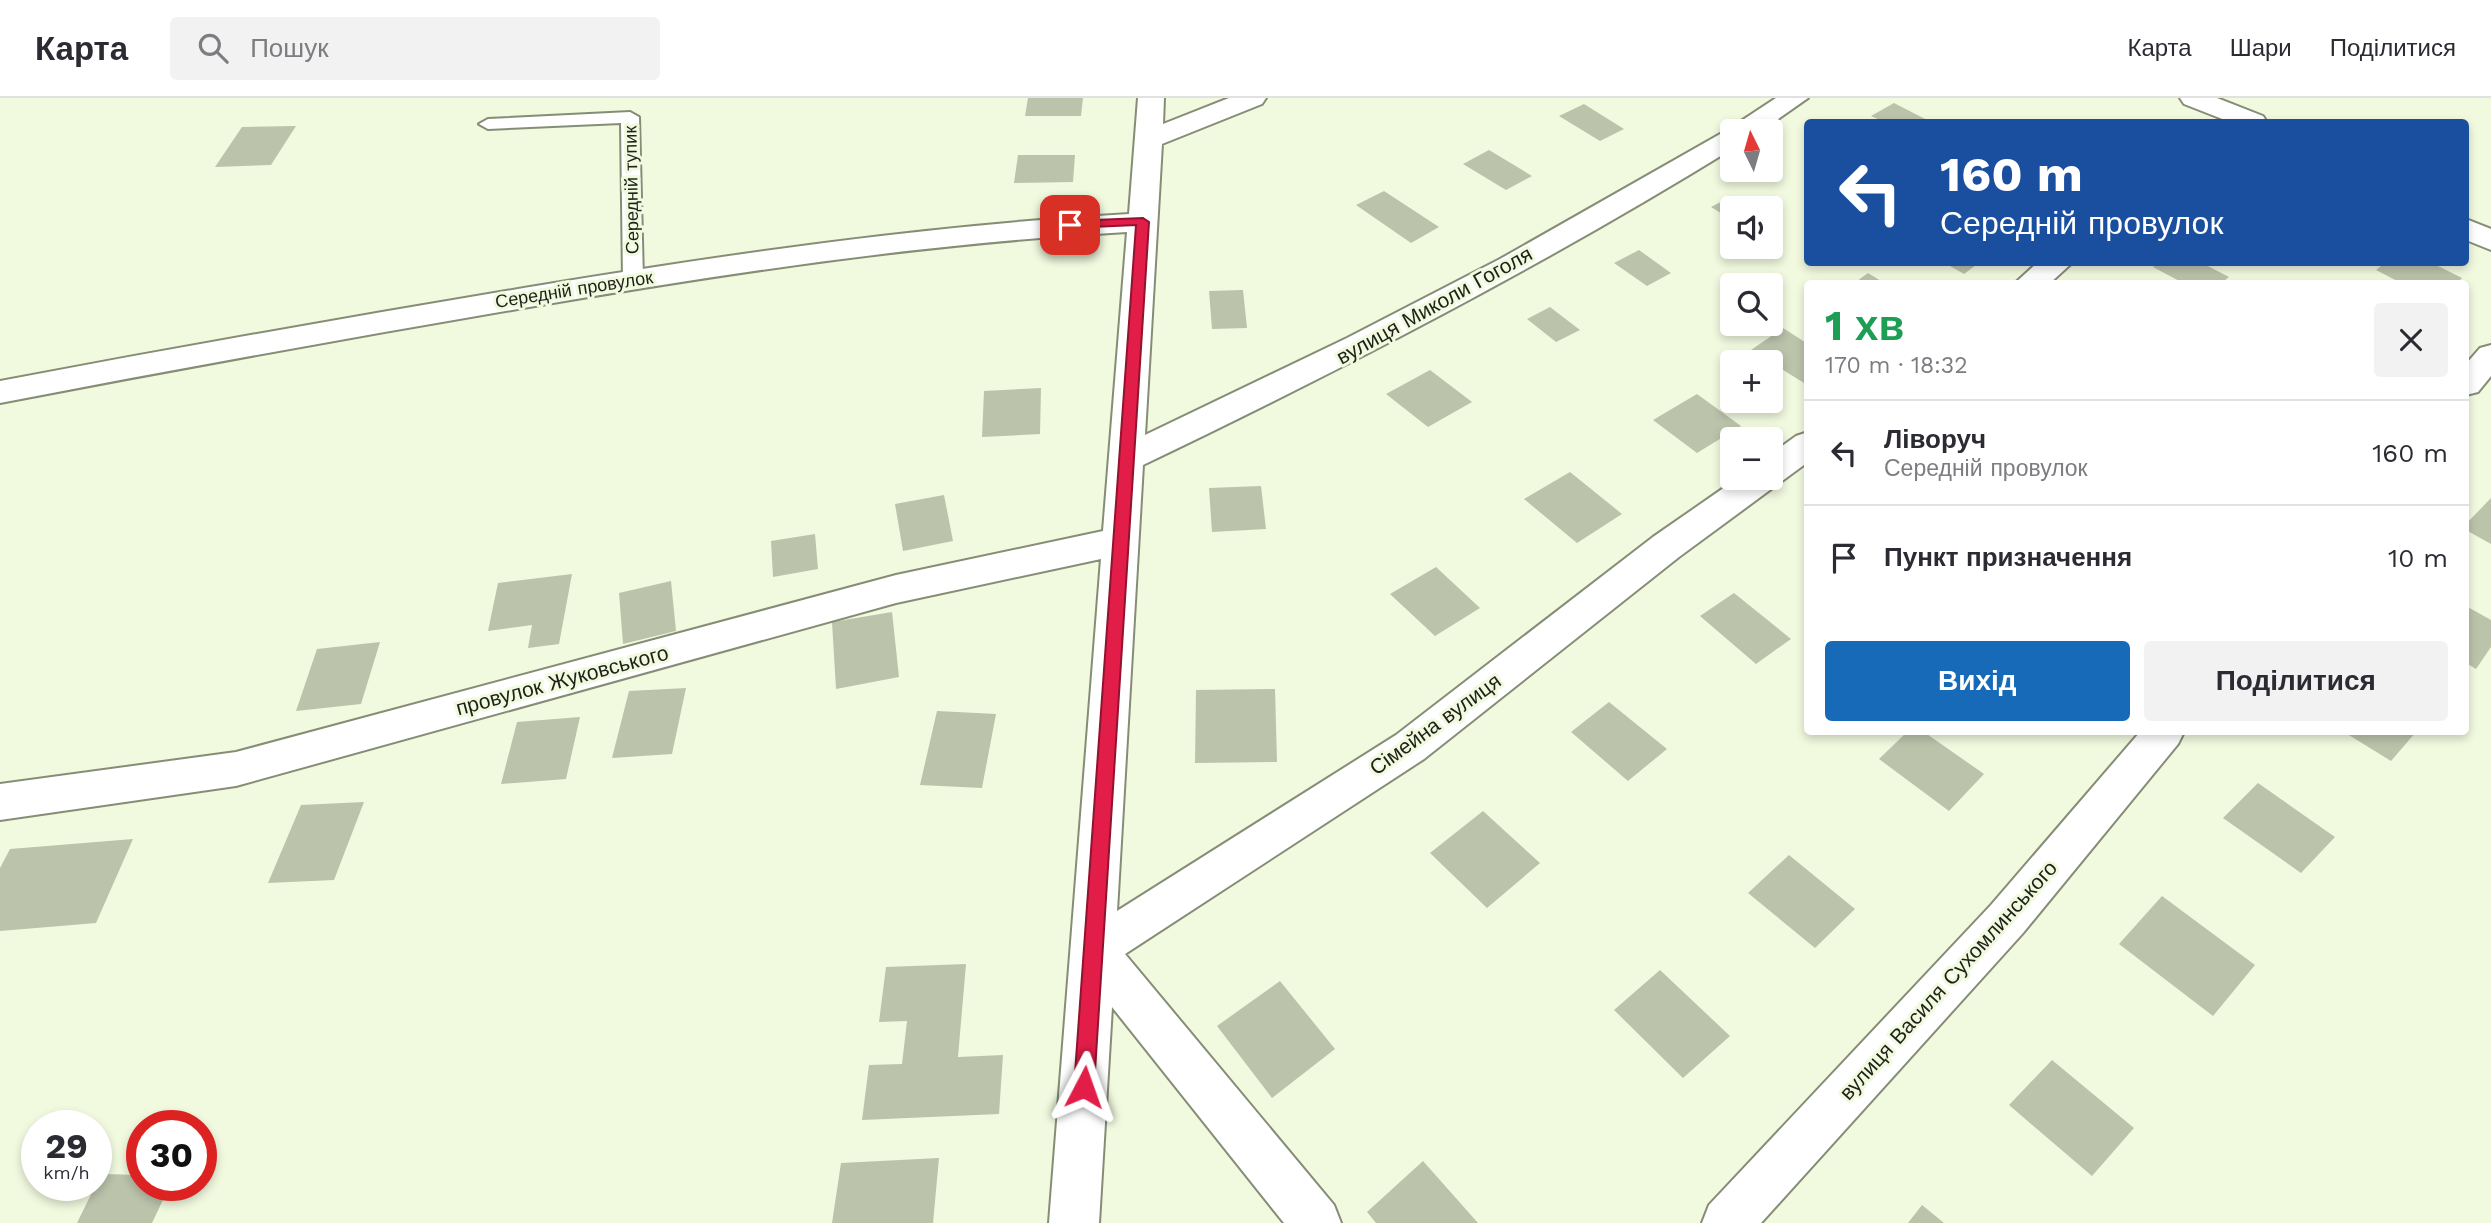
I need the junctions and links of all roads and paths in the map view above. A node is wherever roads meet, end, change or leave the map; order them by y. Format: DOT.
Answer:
graph roads {
  1 [pos="1151,98"];
  2 [pos="1254,98"];
  3 [pos="1795,98"];
  4 [pos="2193,98"];
  5 [pos="1761,119"];
  6 [pos="2244,119"];
  7 [pos="488,124"];
  8 [pos="1148,140"];
  9 [pos="1720,144"];
  10 [pos="1143,222"];
  11 [pos="2469,230"];
  12 [pos="2491,241"];
  13 [pos="2053,266"];
  14 [pos="633,279"];
  15 [pos="2034,280"];
  16 [pos="2491,356"];
  17 [pos="2469,381"];
  18 [pos="3,390"];
  19 [pos="1804,447"];
  20 [pos="1127,458"];
  21 [pos="1783,462"];
  22 [pos="1745,490"];
  23 [pos="1122,541"];
  24 [pos="2161,735"];
  25 [pos="0,802"];
  26 [pos="1094,950"];
  27 [pos="1074,1223"];
  28 [pos="1316,1223"];
  29 [pos="1727,1223"];
  1 -- 8 [label="street"];
  2 -- 8 [label="street"];
  3 -- 5 [label="street"];
  4 -- 6 [label="street"];
  7 -- 14 [label="lane, Середній тупик"];
  8 -- 10 [label="street"];
  9 -- 20 [label="street, вулиця Миколи Гоголя"];
  10 -- 14 [label="street, Середній провулок"];
  10 -- 20 [label="street"];
  11 -- 12 [label="street"];
  13 -- 15 [label="street"];
  14 -- 18 [label="street, Середній провулок"];
  16 -- 17 [label="street"];
  19 -- 21 [label="street"];
  20 -- 23 [label="street"];
  22 -- 26 [label="street, Сімейна вулиця"];
  23 -- 25 [label="street, провулок Жуковського"];
  23 -- 26 [label="street"];
  24 -- 29 [label="street, вулиця Василя Сухомлинського"];
  26 -- 27 [label="street"];
  26 -- 28 [label="street"];
}
